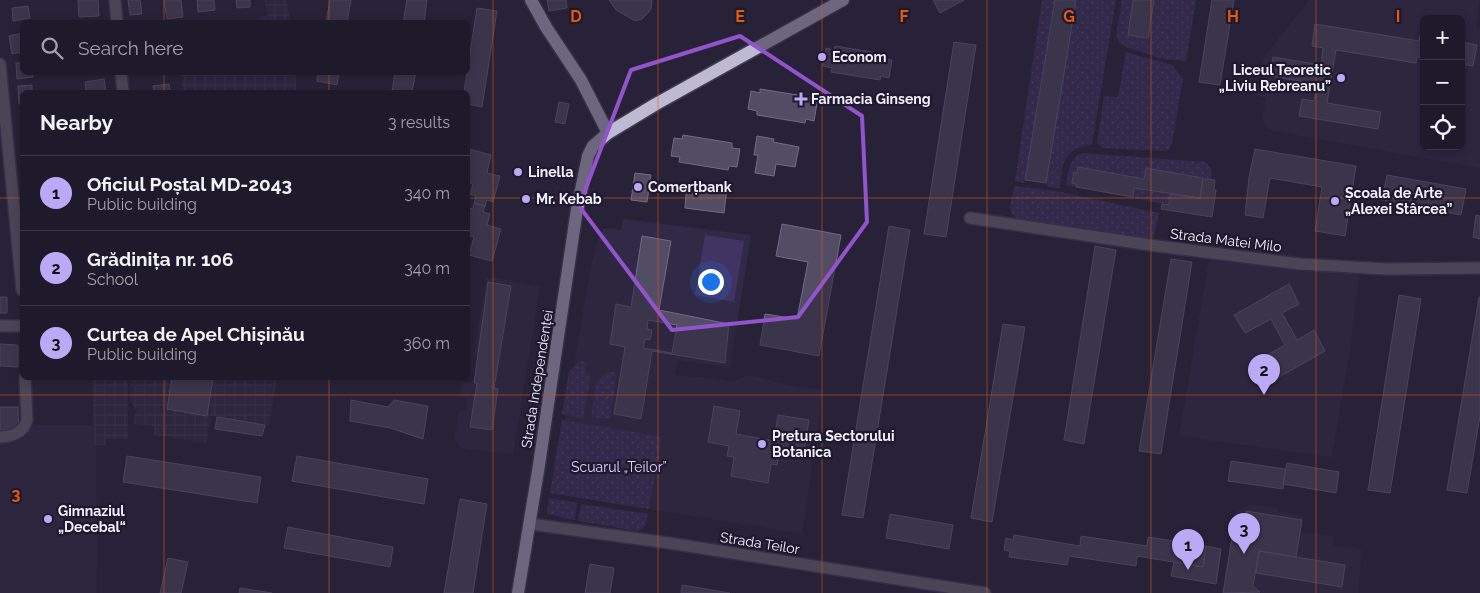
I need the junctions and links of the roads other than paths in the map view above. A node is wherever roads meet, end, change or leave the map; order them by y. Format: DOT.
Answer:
graph roads {
  1 [pos="115,0"];
  2 [pos="531,0"];
  3 [pos="843,0"];
  4 [pos="117,20"];
  5 [pos="0,64"];
  6 [pos="121,75"];
  7 [pos="123,90"];
  8 [pos="608,133"];
  9 [pos="970,218"];
  10 [pos="1480,268"];
  11 [pos="20,269"];
  12 [pos="0,326"];
  13 [pos="20,326"];
  14 [pos="25,380"];
  15 [pos="0,437"];
  16 [pos="530,524"];
  17 [pos="518,593"];
  18 [pos="985,593"];
  1 -- 4 [label="street"];
  2 -- 8 [label="main road"];
  3 -- 8 [label="main road, Strada Independenței"];
  5 -- 11 [label="street"];
  6 -- 7 [label="street"];
  8 -- 16 [label="main road, Strada Independenței"];
  9 -- 10 [label="street, Strada Matei Milo"];
  12 -- 13 [label="street"];
  14 -- 15 [label="street"];
  16 -- 17 [label="main road, Strada Independenței"];
  16 -- 18 [label="street, Strada Teilor"];
}
